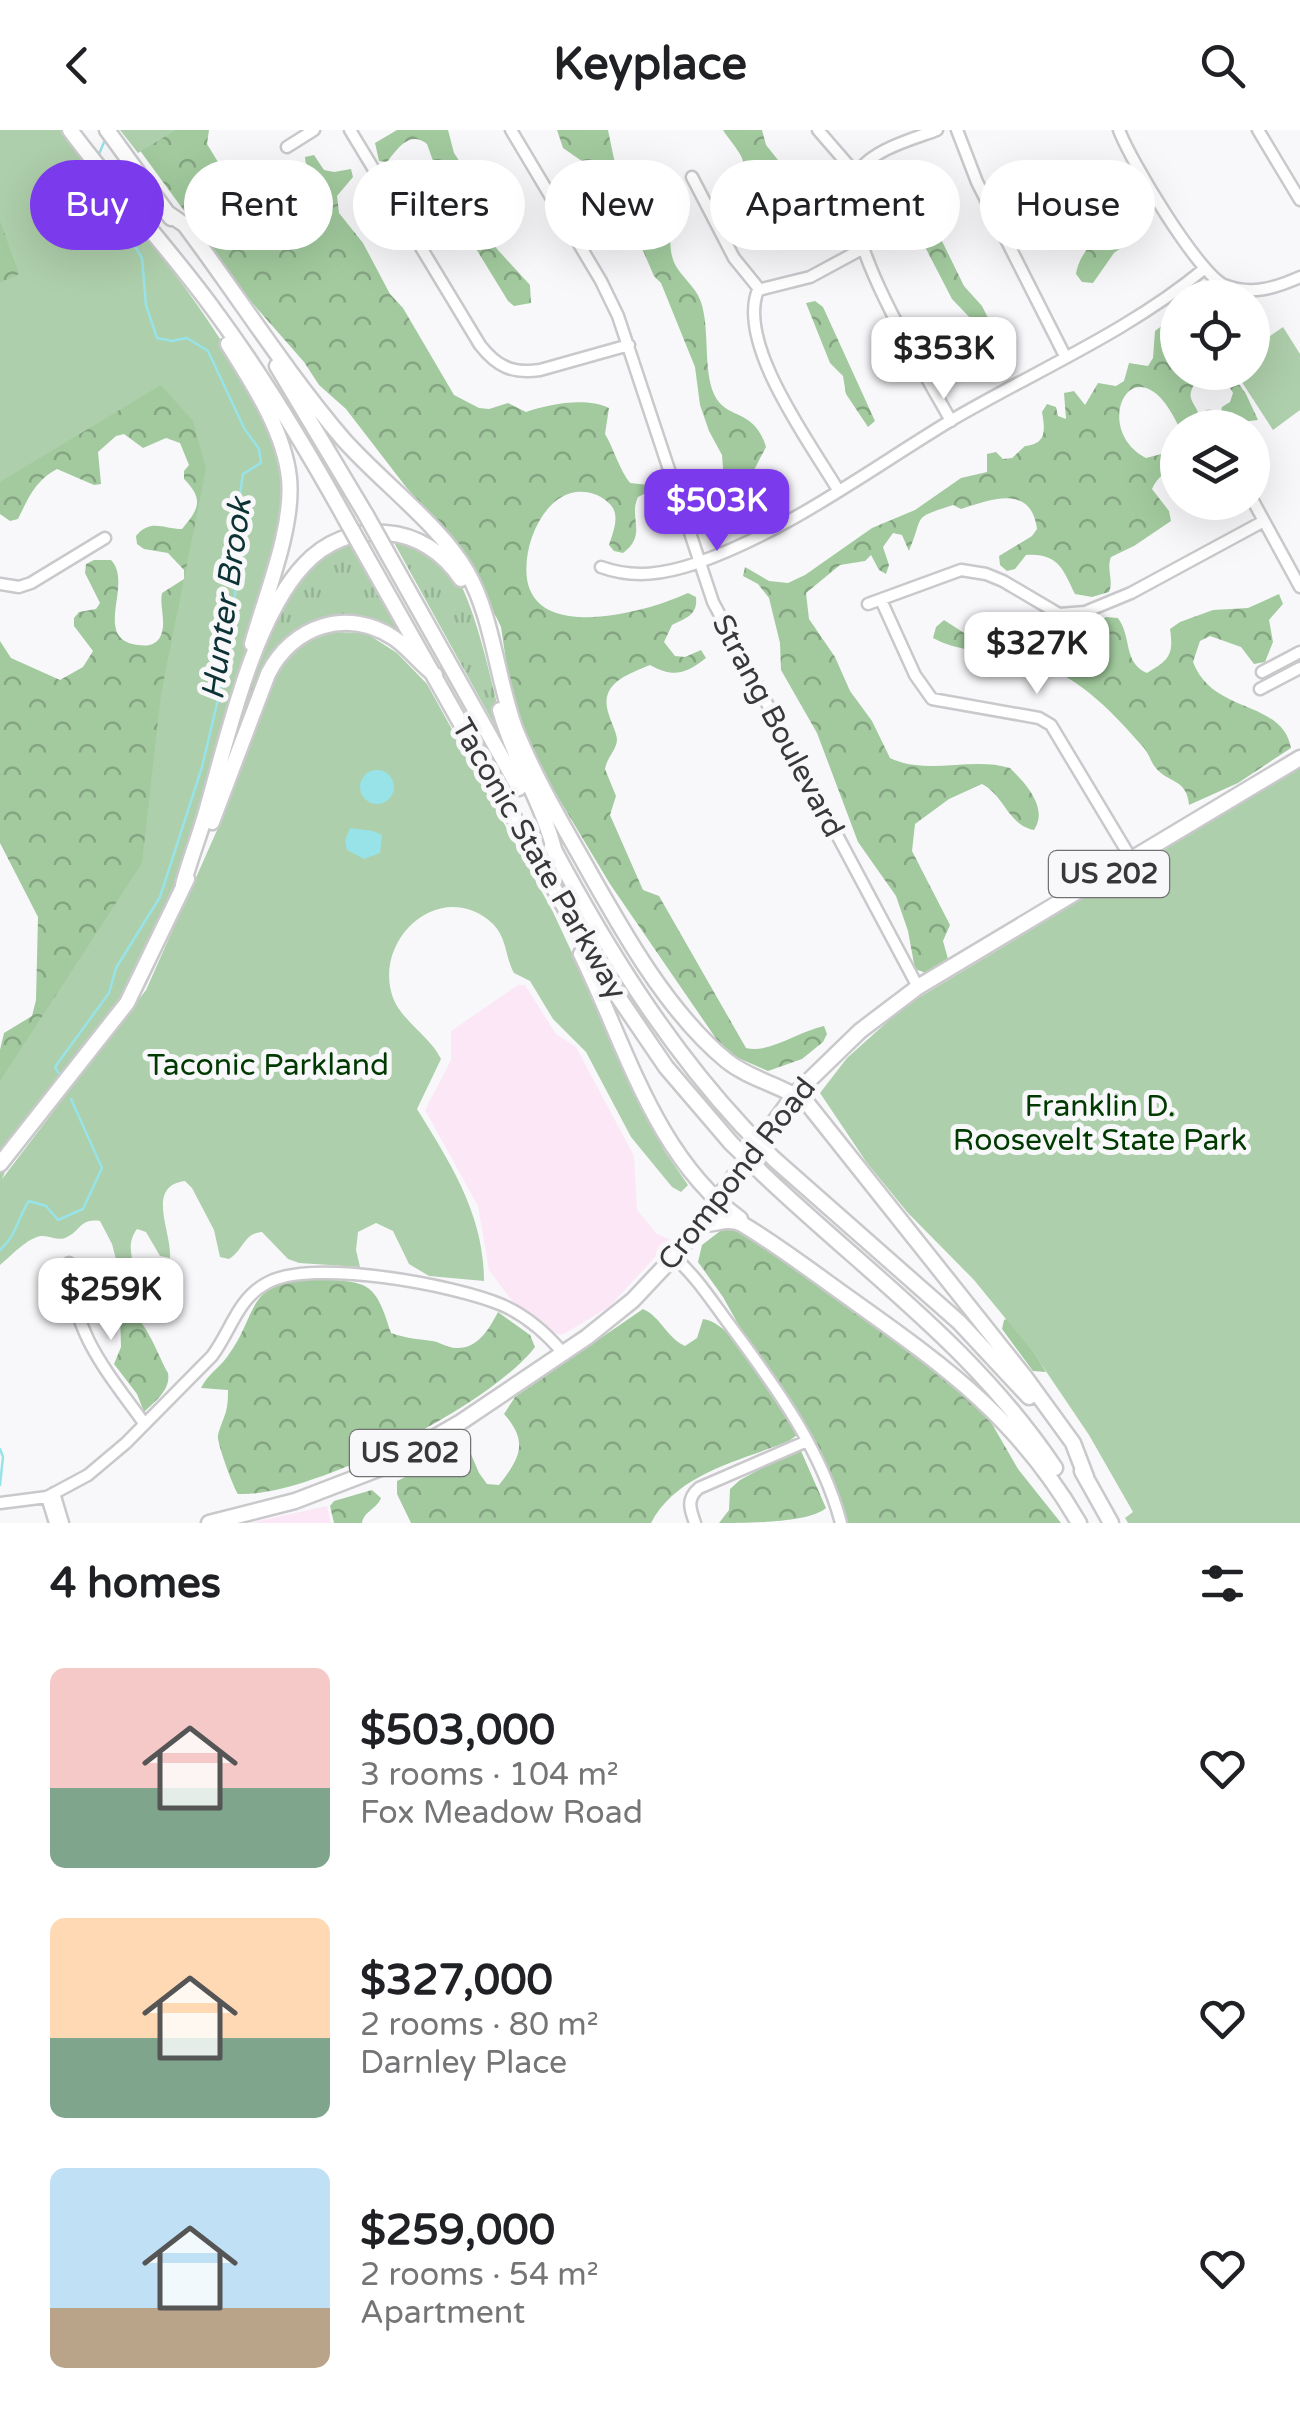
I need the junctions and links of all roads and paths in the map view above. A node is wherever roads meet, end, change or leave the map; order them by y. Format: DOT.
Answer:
graph roads {
  1 [pos="70,130"];
  2 [pos="108,130"];
  3 [pos="314,130"];
  4 [pos="350,130"];
  5 [pos="511,130"];
  6 [pos="818,130"];
  7 [pos="937,130"];
  8 [pos="957,130"];
  9 [pos="1118,130"];
  10 [pos="1258,130"];
  11 [pos="287,147"];
  12 [pos="843,160"];
  13 [pos="873,160"];
  14 [pos="692,178"];
  15 [pos="1300,200"];
  16 [pos="166,212"];
  17 [pos="862,250"];
  18 [pos="1204,268"];
  19 [pos="1300,277"];
  20 [pos="760,290"];
  21 [pos="214,309"];
  22 [pos="629,346"];
  23 [pos="1065,356"];
  24 [pos="951,421"];
  25 [pos="838,490"];
  26 [pos="1264,521"];
  27 [pos="104,538"];
  28 [pos="698,562"];
  29 [pos="601,568"];
  30 [pos="0,584"];
  31 [pos="1300,587"];
  32 [pos="881,600"];
  33 [pos="868,604"];
  34 [pos="1300,652"];
  35 [pos="1300,668"];
  36 [pos="1262,672"];
  37 [pos="434,675"];
  38 [pos="1260,690"];
  39 [pos="228,736"];
  40 [pos="1300,758"];
  41 [pos="556,853"];
  42 [pos="1132,860"];
  43 [pos="184,886"];
  44 [pos="552,886"];
  45 [pos="918,987"];
  46 [pos="795,1094"];
  47 [pos="0,1164"];
  48 [pos="717,1202"];
  49 [pos="700,1224"];
  50 [pos="768,1241"];
  51 [pos="674,1257"];
  52 [pos="70,1263"];
  53 [pos="563,1353"];
  54 [pos="144,1423"];
  55 [pos="807,1441"];
  56 [pos="1086,1477"];
  57 [pos="50,1495"];
  58 [pos="0,1503"];
  59 [pos="55,1523"];
  60 [pos="63,1523"];
  61 [pos="209,1523"];
  62 [pos="695,1523"];
  63 [pos="840,1523"];
  64 [pos="1079,1523"];
  65 [pos="1088,1523"];
  66 [pos="1111,1523"];
  1 -- 21 [label="highway, Taconic State Parkway"];
  2 -- 16 [label="highway, Taconic State Parkway"];
  3 -- 11 [label="street"];
  4 -- 22 [label="street"];
  5 -- 22 [label="street, Strang Boulevard"];
  6 -- 12 [label="street"];
  7 -- 13 [label="street"];
  8 -- 23 [label="street"];
  9 -- 18 [label="street"];
  10 -- 15 [label="street"];
  14 -- 20 [label="street"];
  16 -- 41 [label="highway, Taconic State Parkway, bridge"];
  16 -- 46 [label="highway"];
  17 -- 20 [label="street"];
  17 -- 24 [label="street"];
  18 -- 19 [label="street"];
  18 -- 23 [label="street"];
  20 -- 25 [label="street"];
  21 -- 37 [label="highway, Taconic State Parkway, bridge"];
  21 -- 39 [label="highway"];
  22 -- 28 [label="street, Strang Boulevard"];
  23 -- 24 [label="street"];
  24 -- 25 [label="street"];
  25 -- 28 [label="street"];
  26 -- 31 [label="street"];
  26 -- 32 [label="street"];
  27 -- 30 [label="street"];
  28 -- 29 [label="street"];
  28 -- 45 [label="street, Strang Boulevard"];
  32 -- 33 [label="street"];
  32 -- 42 [label="street"];
  34 -- 36 [label="street"];
  35 -- 38 [label="street"];
  37 -- 43 [label="highway"];
  37 -- 44 [label="highway, Taconic State Parkway"];
  39 -- 41 [label="highway"];
  39 -- 43 [label="highway"];
  40 -- 42 [label="highway, Crompond Road / US 202"];
  41 -- 56 [label="highway, Taconic State Parkway, bridge"];
  42 -- 45 [label="highway, Crompond Road / US 202"];
  43 -- 47 [label="highway"];
  44 -- 48 [label="highway"];
  44 -- 65 [label="highway, Taconic State Parkway, bridge"];
  45 -- 46 [label="highway, Crompond Road / US 202"];
  46 -- 48 [label="highway, Crompond Road / US 202"];
  46 -- 56 [label="highway"];
  48 -- 49 [label="highway, Crompond Road / US 202"];
  48 -- 50 [label="highway"];
  49 -- 50 [label="highway"];
  49 -- 51 [label="highway, Crompond Road / US 202"];
  50 -- 64 [label="highway"];
  51 -- 53 [label="highway, Crompond Road / US 202"];
  51 -- 55 [label="street"];
  52 -- 54 [label="street"];
  53 -- 54 [label="street"];
  53 -- 61 [label="highway, Crompond Road / US 202"];
  54 -- 57 [label="street"];
  55 -- 62 [label="street"];
  55 -- 63 [label="street"];
  56 -- 66 [label="highway, Taconic State Parkway"];
  57 -- 58 [label="street"];
  57 -- 59 [label="street"];
  57 -- 60 [label="street"];
}
